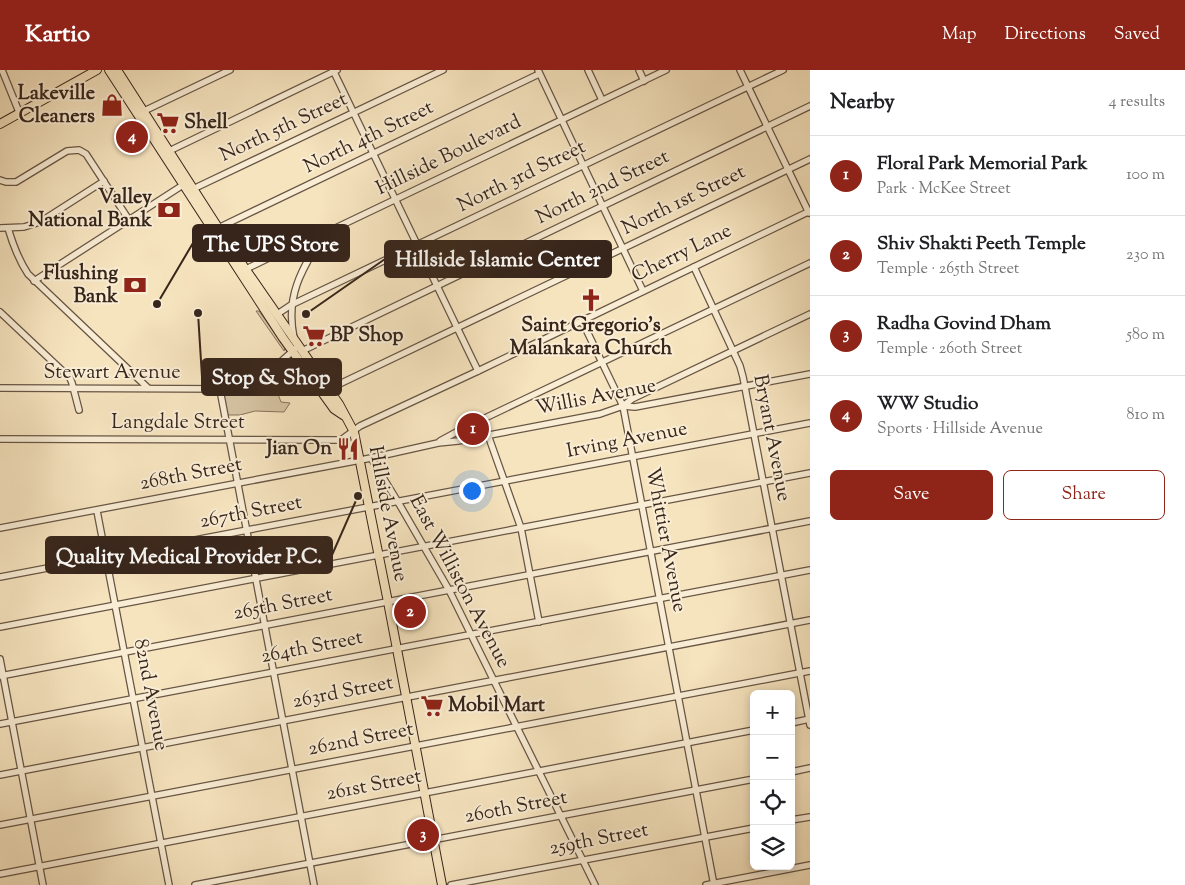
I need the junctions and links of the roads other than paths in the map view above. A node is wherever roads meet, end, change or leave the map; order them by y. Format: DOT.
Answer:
graph roads {
  1 [pos="2,70"];
  2 [pos="97,70"];
  3 [pos="109,70"];
  4 [pos="117,70"];
  5 [pos="230,70"];
  6 [pos="335,70"];
  7 [pos="443,70"];
  8 [pos="588,70"];
  9 [pos="639,70"];
  10 [pos="666,70"];
  11 [pos="740,70"];
  12 [pos="783,70"];
  13 [pos="538,72"];
  14 [pos="644,81"];
  15 [pos="748,87"];
  16 [pos="602,100"];
  17 [pos="810,106"];
  18 [pos="144,111"];
  19 [pos="19,112"];
  20 [pos="354,113"];
  21 [pos="561,120"];
  22 [pos="0,124"];
  23 [pos="768,127"];
  24 [pos="166,152"];
  25 [pos="373,154"];
  26 [pos="810,159"];
  27 [pos="582,165"];
  28 [pos="788,170"];
  29 [pos="0,180"];
  30 [pos="104,181"];
  31 [pos="183,185"];
  32 [pos="194,189"];
  33 [pos="396,199"];
  34 [pos="602,206"];
  35 [pos="809,213"];
  36 [pos="129,220"];
  37 [pos="0,228"];
  38 [pos="8,228"];
  39 [pos="216,229"];
  40 [pos="323,234"];
  41 [pos="417,245"];
  42 [pos="622,249"];
  43 [pos="810,263"];
  44 [pos="694,267"];
  45 [pos="246,269"];
  46 [pos="34,281"];
  47 [pos="437,286"];
  48 [pos="643,291"];
  49 [pos="291,305"];
  50 [pos="714,309"];
  51 [pos="0,312"];
  52 [pos="810,314"];
  53 [pos="276,315"];
  54 [pos="582,321"];
  55 [pos="457,328"];
  56 [pos="297,348"];
  57 [pos="733,350"];
  58 [pos="602,362"];
  59 [pos="478,371"];
  60 [pos="810,374"];
  61 [pos="0,380"];
  62 [pos="745,386"];
  63 [pos="2,388"];
  64 [pos="148,388"];
  65 [pos="74,389"];
  66 [pos="220,390"];
  67 [pos="329,390"];
  68 [pos="623,406"];
  69 [pos="78,410"];
  70 [pos="344,416"];
  71 [pos="810,423"];
  72 [pos="354,432"];
  73 [pos="754,434"];
  74 [pos="488,435"];
  75 [pos="0,439"];
  76 [pos="229,440"];
  77 [pos="438,443"];
  78 [pos="389,454"];
  79 [pos="633,457"];
  80 [pos="371,458"];
  81 [pos="360,459"];
  82 [pos="810,473"];
  83 [pos="504,482"];
  84 [pos="764,482"];
  85 [pos="238,483"];
  86 [pos="449,492"];
  87 [pos="398,502"];
  88 [pos="642,504"];
  89 [pos="370,507"];
  90 [pos="97,511"];
  91 [pos="810,521"];
  92 [pos="0,528"];
  93 [pos="521,528"];
  94 [pos="772,528"];
  95 [pos="247,530"];
  96 [pos="424,546"];
  97 [pos="651,552"];
  98 [pos="379,555"];
  99 [pos="107,557"];
  100 [pos="810,570"];
  101 [pos="530,575"];
  102 [pos="782,575"];
  103 [pos="0,577"];
  104 [pos="256,578"];
  105 [pos="449,590"];
  106 [pos="660,598"];
  107 [pos="388,602"];
  108 [pos="116,605"];
  109 [pos="810,620"];
  110 [pos="539,622"];
  111 [pos="791,624"];
  112 [pos="265,625"];
  113 [pos="0,627"];
  114 [pos="472,634"];
  115 [pos="669,647"];
  116 [pos="397,648"];
  117 [pos="125,652"];
  118 [pos="0,659"];
  119 [pos="810,671"];
  120 [pos="274,672"];
  121 [pos="800,673"];
  122 [pos="2,675"];
  123 [pos="494,681"];
  124 [pos="678,696"];
  125 [pos="406,697"];
  126 [pos="134,699"];
  127 [pos="283,721"];
  128 [pos="810,721"];
  129 [pos="12,722"];
  130 [pos="795,723"];
  131 [pos="0,724"];
  132 [pos="517,727"];
  133 [pos="750,731"];
  134 [pos="687,742"];
  135 [pos="416,746"];
  136 [pos="143,748"];
  137 [pos="810,768"];
  138 [pos="292,770"];
  139 [pos="21,771"];
  140 [pos="539,771"];
  141 [pos="795,771"];
  142 [pos="0,775"];
  143 [pos="750,780"];
  144 [pos="696,790"];
  145 [pos="425,793"];
  146 [pos="152,796"];
  147 [pos="301,816"];
  148 [pos="562,816"];
  149 [pos="810,817"];
  150 [pos="795,819"];
  151 [pos="30,820"];
  152 [pos="0,825"];
  153 [pos="750,829"];
  154 [pos="705,837"];
  155 [pos="434,840"];
  156 [pos="161,843"];
  157 [pos="583,860"];
  158 [pos="310,863"];
  159 [pos="810,865"];
  160 [pos="40,866"];
  161 [pos="0,874"];
  162 [pos="714,884"];
  163 [pos="43,885"];
  164 [pos="169,885"];
  165 [pos="195,885"];
  166 [pos="314,885"];
  167 [pos="442,885"];
  168 [pos="451,885"];
  169 [pos="595,885"];
  170 [pos="706,885"];
  1 -- 19 [label="street"];
  2 -- 19 [label="main road"];
  3 -- 24 [label="main road, Hillside Avenue"];
  4 -- 18 [label="main road, Hillside Avenue"];
  5 -- 18 [label="street"];
  6 -- 20 [label="street"];
  6 -- 24 [label="street"];
  7 -- 20 [label="street, North 5th Street"];
  8 -- 16 [label="street"];
  9 -- 14 [label="street"];
  10 -- 14 [label="street, Hillside Boulevard"];
  11 -- 15 [label="street"];
  12 -- 15 [label="street, North 3rd Street"];
  13 -- 21 [label="street"];
  13 -- 25 [label="street, North 4th Street"];
  14 -- 16 [label="street, Hillside Boulevard"];
  15 -- 23 [label="street"];
  15 -- 27 [label="street, North 3rd Street"];
  16 -- 21 [label="street, Hillside Boulevard"];
  17 -- 23 [label="street, North 2nd Street"];
  18 -- 24 [label="main road, Hillside Avenue"];
  19 -- 22 [label="main road"];
  20 -- 25 [label="street"];
  20 -- 32 [label="street, North 5th Street"];
  21 -- 27 [label="street"];
  21 -- 33 [label="street, Hillside Boulevard"];
  23 -- 28 [label="street"];
  23 -- 34 [label="street, North 2nd Street"];
  24 -- 31 [label="main road, Hillside Avenue"];
  24 -- 32 [label="main road, Hillside Avenue"];
  25 -- 33 [label="street"];
  25 -- 39 [label="street, North 4th Street"];
  26 -- 28 [label="street, North 1st Street"];
  27 -- 34 [label="street"];
  27 -- 41 [label="street, North 3rd Street"];
  28 -- 35 [label="street"];
  28 -- 42 [label="street, North 1st Street"];
  29 -- 30 [label="street"];
  30 -- 36 [label="street"];
  30 -- 38 [label="street"];
  31 -- 36 [label="street"];
  31 -- 39 [label="main road, Hillside Avenue"];
  32 -- 39 [label="main road, Hillside Avenue"];
  33 -- 40 [label="street, Hillside Boulevard"];
  33 -- 41 [label="street"];
  34 -- 42 [label="street"];
  34 -- 47 [label="street, North 2nd Street"];
  35 -- 44 [label="street, Cherry Lane"];
  36 -- 46 [label="street"];
  37 -- 38 [label="street"];
  38 -- 46 [label="street"];
  39 -- 45 [label="main road, Hillside Avenue"];
  39 -- 56 [label="main road, Hillside Avenue"];
  40 -- 45 [label="street, Hillside Boulevard"];
  40 -- 49 [label="street"];
  41 -- 47 [label="street"];
  41 -- 49 [label="street, North 3rd Street"];
  42 -- 48 [label="street"];
  42 -- 55 [label="street, North 1st Street"];
  43 -- 50 [label="street"];
  44 -- 48 [label="street, Cherry Lane"];
  44 -- 50 [label="street, Bryant Avenue"];
  45 -- 53 [label="main road, Hillside Avenue"];
  46 -- 64 [label="street"];
  47 -- 55 [label="street"];
  47 -- 56 [label="street, North 2nd Street"];
  48 -- 54 [label="street, Cherry Lane"];
  49 -- 53 [label="street, North 3rd Street"];
  49 -- 56 [label="street"];
  50 -- 57 [label="street, Bryant Avenue"];
  50 -- 58 [label="street"];
  51 -- 65 [label="street"];
  52 -- 57 [label="street"];
  53 -- 56 [label="main road, Hillside Avenue"];
  54 -- 58 [label="street, Whittier Avenue"];
  54 -- 59 [label="street, Cherry Lane"];
  55 -- 59 [label="street"];
  55 -- 67 [label="street, North 1st Street"];
  56 -- 66 [label="street, Stewart Avenue"];
  56 -- 67 [label="main road, Hillside Avenue"];
  56 -- 70 [label="main road, Hillside Avenue"];
  57 -- 62 [label="street, Bryant Avenue"];
  57 -- 68 [label="street"];
  58 -- 68 [label="street, Whittier Avenue"];
  58 -- 77 [label="street"];
  59 -- 72 [label="street, Cherry Lane"];
  60 -- 62 [label="street, Willis Avenue"];
  61 -- 63 [label="street"];
  62 -- 68 [label="street, Willis Avenue"];
  62 -- 73 [label="street, Bryant Avenue"];
  63 -- 65 [label="street, Stewart Avenue"];
  64 -- 65 [label="street, Stewart Avenue"];
  64 -- 66 [label="street, Stewart Avenue"];
  65 -- 69 [label="street"];
  66 -- 76 [label="street"];
  67 -- 70 [label="main road, Hillside Avenue"];
  68 -- 74 [label="street, Willis Avenue"];
  68 -- 79 [label="street, Whittier Avenue"];
  70 -- 72 [label="main road, Hillside Avenue"];
  71 -- 73 [label="street, Irving Avenue"];
  72 -- 76 [label="street, Langdale Street"];
  72 -- 81 [label="main road, Hillside Avenue"];
  73 -- 79 [label="street, Irving Avenue"];
  73 -- 84 [label="street, Bryant Avenue"];
  74 -- 77 [label="street, Willis Avenue"];
  74 -- 83 [label="street"];
  75 -- 76 [label="street, Langdale Street"];
  76 -- 85 [label="street"];
  77 -- 78 [label="street, Willis Avenue"];
  78 -- 80 [label="street, 268th Street"];
  79 -- 83 [label="street, Irving Avenue"];
  79 -- 88 [label="street, Whittier Avenue"];
  80 -- 81 [label="street, 268th Street"];
  80 -- 87 [label="street, East Williston Avenue"];
  81 -- 85 [label="street, 268th Street"];
  81 -- 89 [label="main road, Hillside Avenue"];
  82 -- 84 [label="street"];
  83 -- 86 [label="street, Irving Avenue"];
  83 -- 93 [label="street"];
  84 -- 88 [label="street"];
  84 -- 94 [label="street, Bryant Avenue"];
  85 -- 90 [label="street, 268th Street"];
  85 -- 95 [label="street"];
  86 -- 87 [label="street, 267th Street"];
  87 -- 89 [label="street, 267th Street"];
  87 -- 96 [label="street, East Williston Avenue"];
  88 -- 93 [label="street"];
  88 -- 97 [label="street, Whittier Avenue"];
  89 -- 95 [label="street, 267th Street"];
  89 -- 98 [label="main road, Hillside Avenue"];
  90 -- 92 [label="street, 268th Street"];
  90 -- 99 [label="street, 82nd Avenue"];
  91 -- 94 [label="street, 265th Street"];
  93 -- 96 [label="street"];
  93 -- 101 [label="street"];
  94 -- 97 [label="street, 265th Street"];
  94 -- 102 [label="street, Bryant Avenue"];
  95 -- 99 [label="street, 267th Street"];
  95 -- 104 [label="street"];
  96 -- 98 [label="street"];
  96 -- 105 [label="street, East Williston Avenue"];
  97 -- 101 [label="street, 265th Street"];
  97 -- 106 [label="street, Whittier Avenue"];
  98 -- 104 [label="street"];
  98 -- 107 [label="main road, Hillside Avenue"];
  99 -- 103 [label="street, 267th Street"];
  99 -- 108 [label="street, 82nd Avenue"];
  100 -- 102 [label="street, 264th Street"];
  101 -- 105 [label="street, 265th Street"];
  101 -- 110 [label="street"];
  102 -- 106 [label="street, 264th Street"];
  102 -- 111 [label="street, Bryant Avenue"];
  104 -- 108 [label="street"];
  104 -- 112 [label="street"];
  105 -- 107 [label="street, 265th Street"];
  105 -- 114 [label="street, East Williston Avenue"];
  106 -- 110 [label="street, 264th Street"];
  106 -- 115 [label="street, Whittier Avenue"];
  107 -- 112 [label="street, 265th Street"];
  107 -- 116 [label="main road, Hillside Avenue"];
  108 -- 113 [label="street"];
  108 -- 117 [label="street, 82nd Avenue"];
  109 -- 111 [label="street, 263rd Street"];
  110 -- 114 [label="street, 264th Street"];
  111 -- 115 [label="street, 263rd Street"];
  111 -- 121 [label="street, Bryant Avenue"];
  112 -- 117 [label="street, 265th Street"];
  112 -- 120 [label="street"];
  114 -- 116 [label="street, 264th Street"];
  114 -- 123 [label="street, East Williston Avenue"];
  115 -- 123 [label="street, 263rd Street"];
  115 -- 124 [label="street, Whittier Avenue"];
  116 -- 120 [label="street, 264th Street"];
  116 -- 125 [label="main road, Hillside Avenue"];
  117 -- 122 [label="street, 265th Street"];
  117 -- 126 [label="street, 82nd Avenue"];
  118 -- 122 [label="street"];
  119 -- 121 [label="street, 262nd Street"];
  120 -- 126 [label="street, 264th Street"];
  120 -- 127 [label="street"];
  121 -- 124 [label="street, 262nd Street"];
  121 -- 128 [label="street, Bryant Avenue"];
  122 -- 129 [label="street"];
  123 -- 125 [label="street, 263rd Street"];
  123 -- 132 [label="street, East Williston Avenue"];
  124 -- 132 [label="street, 262nd Street"];
  124 -- 134 [label="street, Whittier Avenue"];
  125 -- 127 [label="street, 263rd Street"];
  125 -- 135 [label="main road, Hillside Avenue"];
  126 -- 129 [label="street, 264th Street"];
  126 -- 136 [label="street, 82nd Avenue"];
  127 -- 136 [label="street, 263rd Street"];
  127 -- 138 [label="street"];
  128 -- 130 [label="street"];
  129 -- 131 [label="street, 264th Street"];
  129 -- 139 [label="street"];
  132 -- 135 [label="street, 262nd Street"];
  132 -- 140 [label="street, East Williston Avenue"];
  133 -- 134 [label="street, 261st Street"];
  134 -- 140 [label="street, 261st Street"];
  134 -- 144 [label="street, Whittier Avenue"];
  135 -- 138 [label="street, 262nd Street"];
  135 -- 145 [label="main road, Hillside Avenue"];
  136 -- 139 [label="street, 263rd Street"];
  136 -- 146 [label="street, 82nd Avenue"];
  137 -- 141 [label="street"];
  138 -- 146 [label="street, 262nd Street"];
  138 -- 147 [label="street"];
  139 -- 142 [label="street, 263rd Street"];
  139 -- 151 [label="street"];
  140 -- 145 [label="street, 261st Street"];
  140 -- 148 [label="street, East Williston Avenue"];
  143 -- 144 [label="street, 260th Street"];
  144 -- 148 [label="street, 260th Street"];
  144 -- 154 [label="street, Whittier Avenue"];
  145 -- 147 [label="street, 261st Street"];
  145 -- 155 [label="main road, Hillside Avenue"];
  146 -- 151 [label="street, 262nd Street"];
  146 -- 156 [label="street, 82nd Avenue"];
  147 -- 156 [label="street, 261st Street"];
  147 -- 158 [label="street"];
  148 -- 155 [label="street, 260th Street"];
  148 -- 157 [label="street, East Williston Avenue"];
  149 -- 150 [label="street"];
  151 -- 152 [label="street, 262nd Street"];
  151 -- 160 [label="street"];
  153 -- 154 [label="street, 259th Street"];
  154 -- 157 [label="street, 259th Street"];
  154 -- 162 [label="street, Whittier Avenue"];
  155 -- 158 [label="street, 260th Street"];
  155 -- 167 [label="main road, Hillside Avenue"];
  156 -- 160 [label="street, 261st Street"];
  156 -- 164 [label="street, 82nd Avenue"];
  157 -- 168 [label="street, 259th Street"];
  157 -- 169 [label="street, East Williston Avenue"];
  158 -- 165 [label="street, 260th Street"];
  158 -- 166 [label="street"];
  159 -- 162 [label="street"];
  160 -- 161 [label="street, 261st Street"];
  160 -- 163 [label="street"];
  162 -- 170 [label="street"];
}
